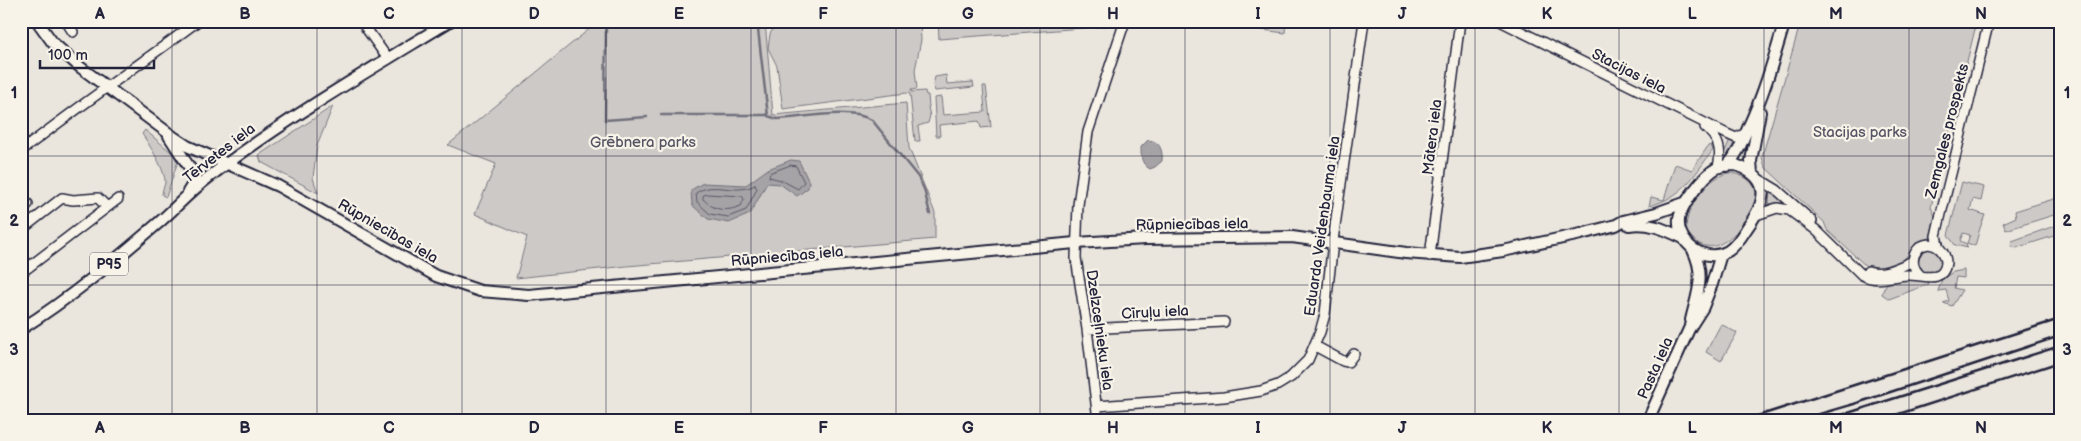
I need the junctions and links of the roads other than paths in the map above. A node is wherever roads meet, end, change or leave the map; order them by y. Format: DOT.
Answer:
graph roads {
  1 [pos="37,21"];
  2 [pos="66,21"];
  3 [pos="198,21"];
  4 [pos="361,21"];
  5 [pos="450,21"];
  6 [pos="1125,21"];
  7 [pos="1364,21"];
  8 [pos="1460,21"];
  9 [pos="1500,21"];
  10 [pos="1785,21"];
  11 [pos="1989,21"];
  12 [pos="73,32"];
  13 [pos="388,59"];
  14 [pos="106,87"];
  15 [pos="1761,102"];
  16 [pos="1699,122"];
  17 [pos="167,133"];
  18 [pos="1746,133"];
  19 [pos="21,150"];
  20 [pos="227,163"];
  21 [pos="1722,166"];
  22 [pos="1754,175"];
  23 [pos="185,198"];
  24 [pos="118,199"];
  25 [pos="1687,202"];
  26 [pos="107,207"];
  27 [pos="1756,216"];
  28 [pos="1616,225"];
  29 [pos="21,230"];
  30 [pos="1816,230"];
  31 [pos="1681,236"];
  32 [pos="1334,242"];
  33 [pos="1075,243"];
  34 [pos="1939,248"];
  35 [pos="1693,250"];
  36 [pos="1721,254"];
  37 [pos="21,256"];
  38 [pos="1430,256"];
  39 [pos="1913,261"];
  40 [pos="1854,266"];
  41 [pos="29,267"];
  42 [pos="21,273"];
  43 [pos="1920,276"];
  44 [pos="21,316"];
  45 [pos="1224,322"];
  46 [pos="24,327"];
  47 [pos="1087,329"];
  48 [pos="1689,329"];
  49 [pos="1315,346"];
  50 [pos="1354,354"];
  51 [pos="1097,406"];
  52 [pos="1098,420"];
  53 [pos="1648,420"];
  1 -- 14 [label="main road, Rūpniecības iela"];
  2 -- 12 [label="street"];
  3 -- 14 [label="street"];
  4 -- 13 [label="street"];
  5 -- 13 [label="main road, Tērvetes iela"];
  6 -- 33 [label="street, Dzelzceļnieku iela"];
  7 -- 32 [label="street, Eduarda Veidenbauma iela"];
  8 -- 38 [label="street, Mātera iela"];
  9 -- 16 [label="street, Stacijas iela"];
  10 -- 15 [label="main road"];
  11 -- 34 [label="street, Zemgales prospekts"];
  13 -- 20 [label="main road, Tērvetes iela"];
  14 -- 17 [label="main road, Rūpniecības iela"];
  14 -- 19 [label="street"];
  15 -- 18 [label="main road"];
  15 -- 22 [label="main road"];
  16 -- 18 [label="street, Stacijas iela"];
  16 -- 21 [label="street"];
  17 -- 20 [label="main road, Rūpniecības iela"];
  17 -- 23 [label="main road"];
  18 -- 21 [label="main road"];
  20 -- 23 [label="main road, Tērvetes iela / P95"];
  20 -- 33 [label="main road, Rūpniecības iela"];
  21 -- 22 [label="main road"];
  21 -- 25 [label="main road"];
  22 -- 27 [label="main road"];
  22 -- 30 [label="street"];
  23 -- 46 [label="main road, Tērvetes iela / P95"];
  24 -- 26 [label="street"];
  25 -- 28 [label="main road, Rūpniecības iela"];
  25 -- 31 [label="main road"];
  26 -- 29 [label="street"];
  26 -- 41 [label="street"];
  27 -- 30 [label="street"];
  27 -- 36 [label="main road"];
  28 -- 31 [label="main road, Rūpniecības iela"];
  28 -- 38 [label="main road, Rūpniecības iela"];
  30 -- 40 [label="street"];
  31 -- 35 [label="main road"];
  32 -- 33 [label="main road, Rūpniecības iela"];
  32 -- 38 [label="main road, Rūpniecības iela"];
  32 -- 49 [label="street, Eduarda Veidenbauma iela"];
  33 -- 47 [label="street, Dzelzceļnieku iela"];
  34 -- 39 [label="street"];
  34 -- 43 [label="street"];
  35 -- 36 [label="main road"];
  35 -- 48 [label="main road, Pasta iela"];
  36 -- 48 [label="main road, Pasta iela"];
  37 -- 41 [label="street"];
  39 -- 40 [label="street"];
  39 -- 43 [label="street"];
  40 -- 43 [label="street"];
  41 -- 42 [label="street"];
  44 -- 46 [label="street"];
  45 -- 47 [label="street, Cīruļu iela"];
  47 -- 51 [label="street, Dzelzceļnieku iela"];
  48 -- 53 [label="main road, Pasta iela"];
  49 -- 50 [label="street"];
  49 -- 51 [label="street, Eduarda Veidenbauma iela"];
  51 -- 52 [label="street, Dzelzceļnieku iela"];
}
